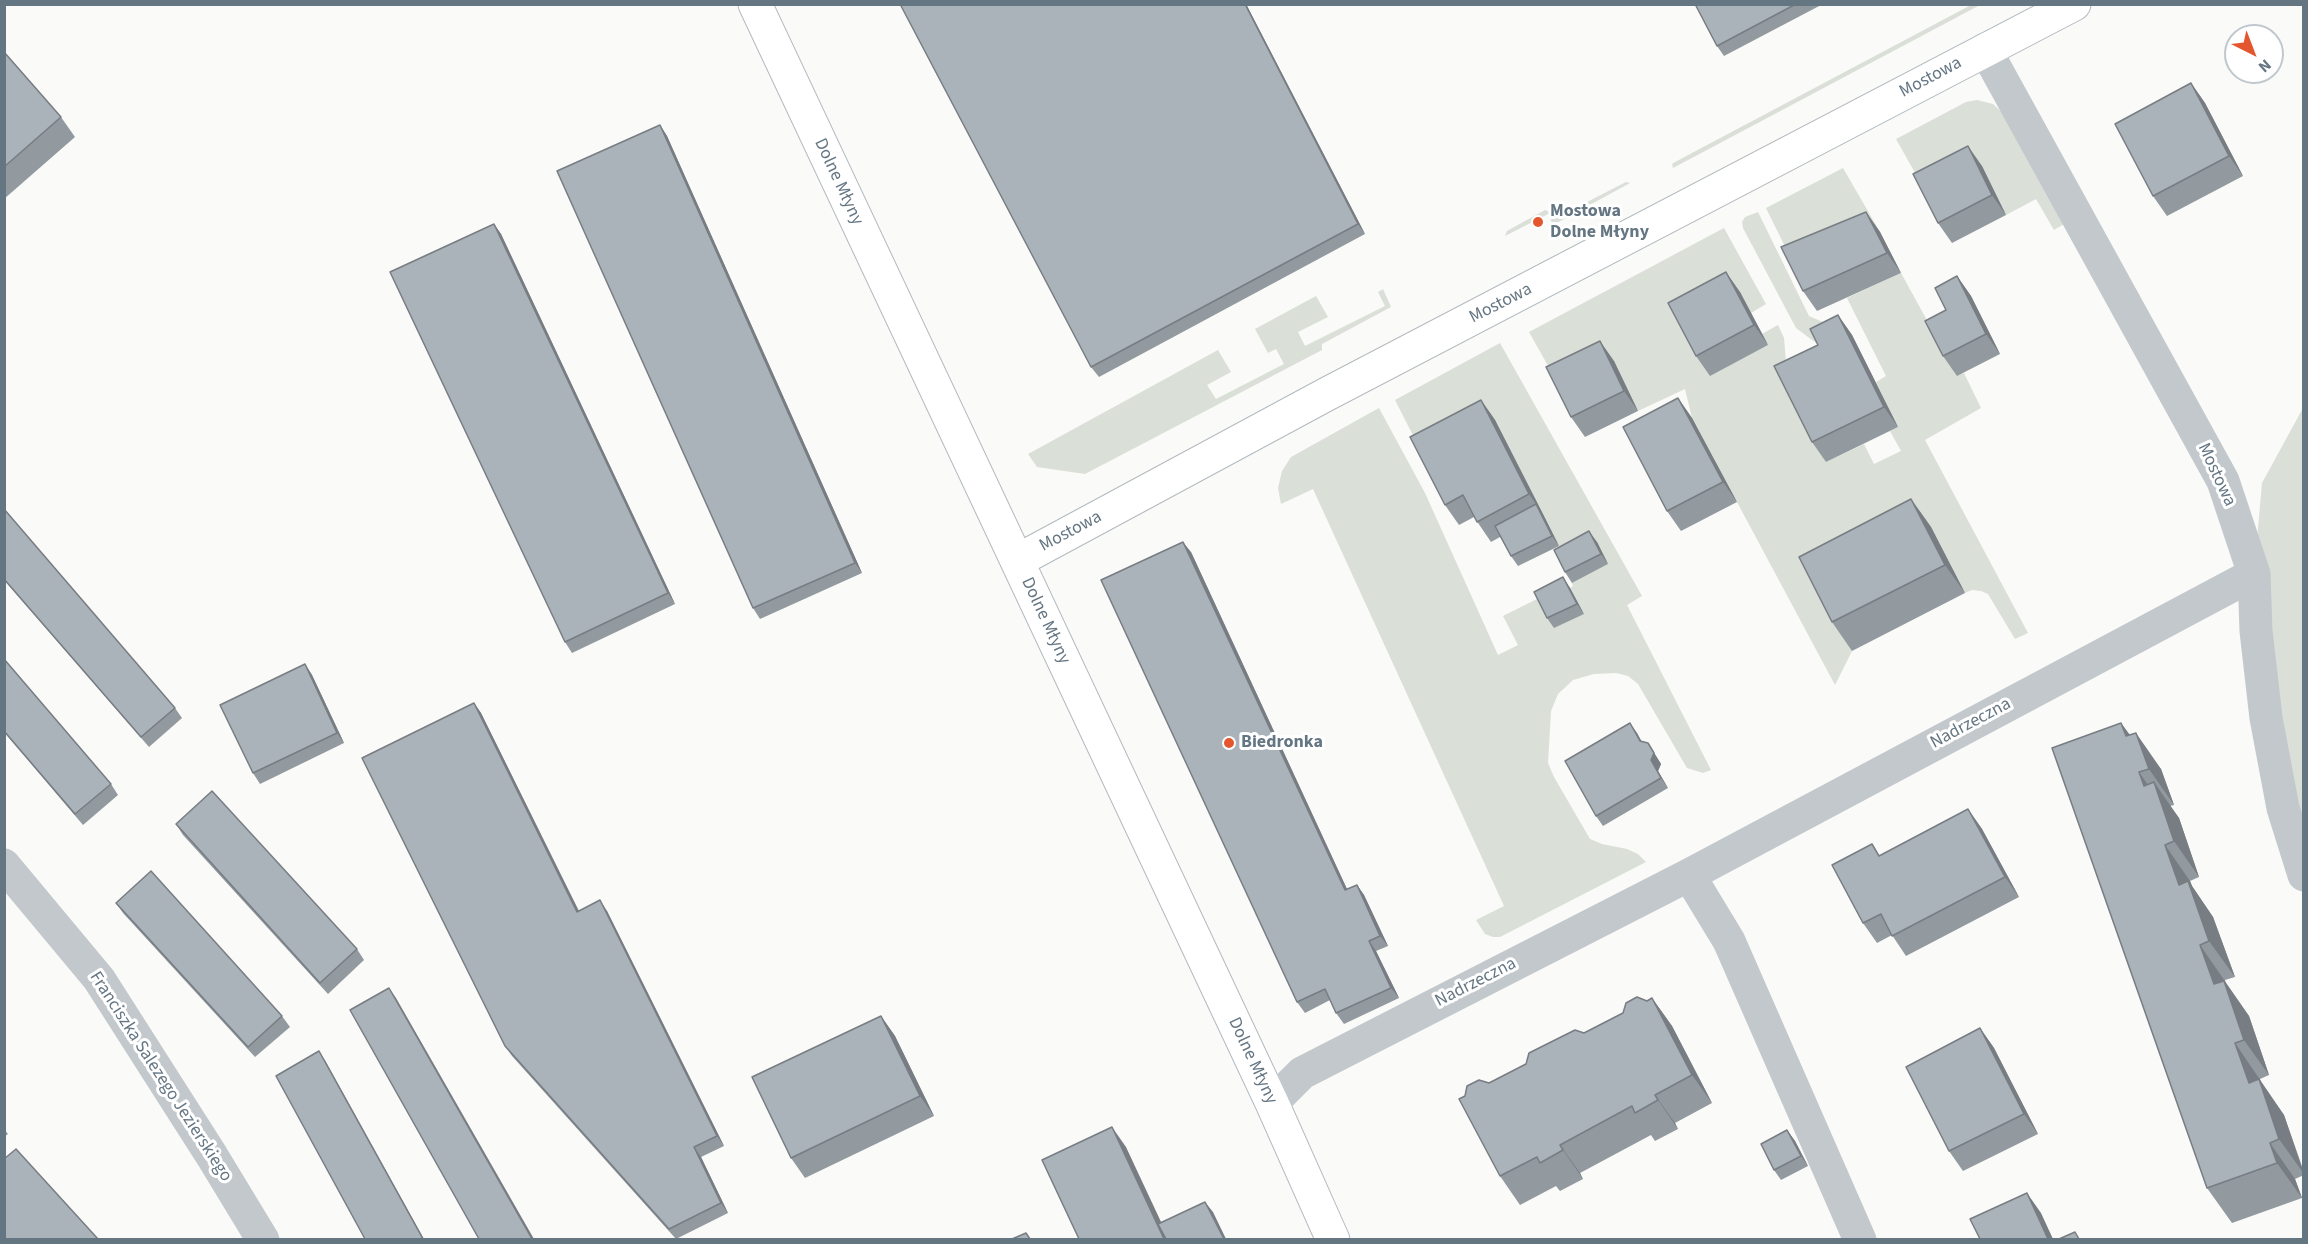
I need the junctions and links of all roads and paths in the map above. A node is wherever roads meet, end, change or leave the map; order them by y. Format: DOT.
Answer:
graph roads {
  1 [pos="755,4"];
  2 [pos="2074,4"];
  3 [pos="1985,49"];
  4 [pos="1017,561"];
  5 [pos="2254,574"];
  6 [pos="4,865"];
  7 [pos="1689,875"];
  8 [pos="2304,875"];
  9 [pos="1272,1103"];
  10 [pos="262,1239"];
  11 [pos="1333,1239"];
  12 [pos="1860,1239"];
  1 -- 4 [label="street, Dolne Młyny"];
  2 -- 3 [label="street, Mostowa"];
  3 -- 4 [label="street, Mostowa"];
  3 -- 5 [label="street, Mostowa"];
  4 -- 9 [label="street, Dolne Młyny"];
  5 -- 7 [label="street, Nadrzeczna"];
  5 -- 8 [label="street, Mostowa"];
  6 -- 10 [label="street, Franciszka Salezego Jezierskiego"];
  7 -- 9 [label="street, Nadrzeczna"];
  7 -- 12 [label="street"];
  9 -- 11 [label="street, Dolne Młyny"];
}
